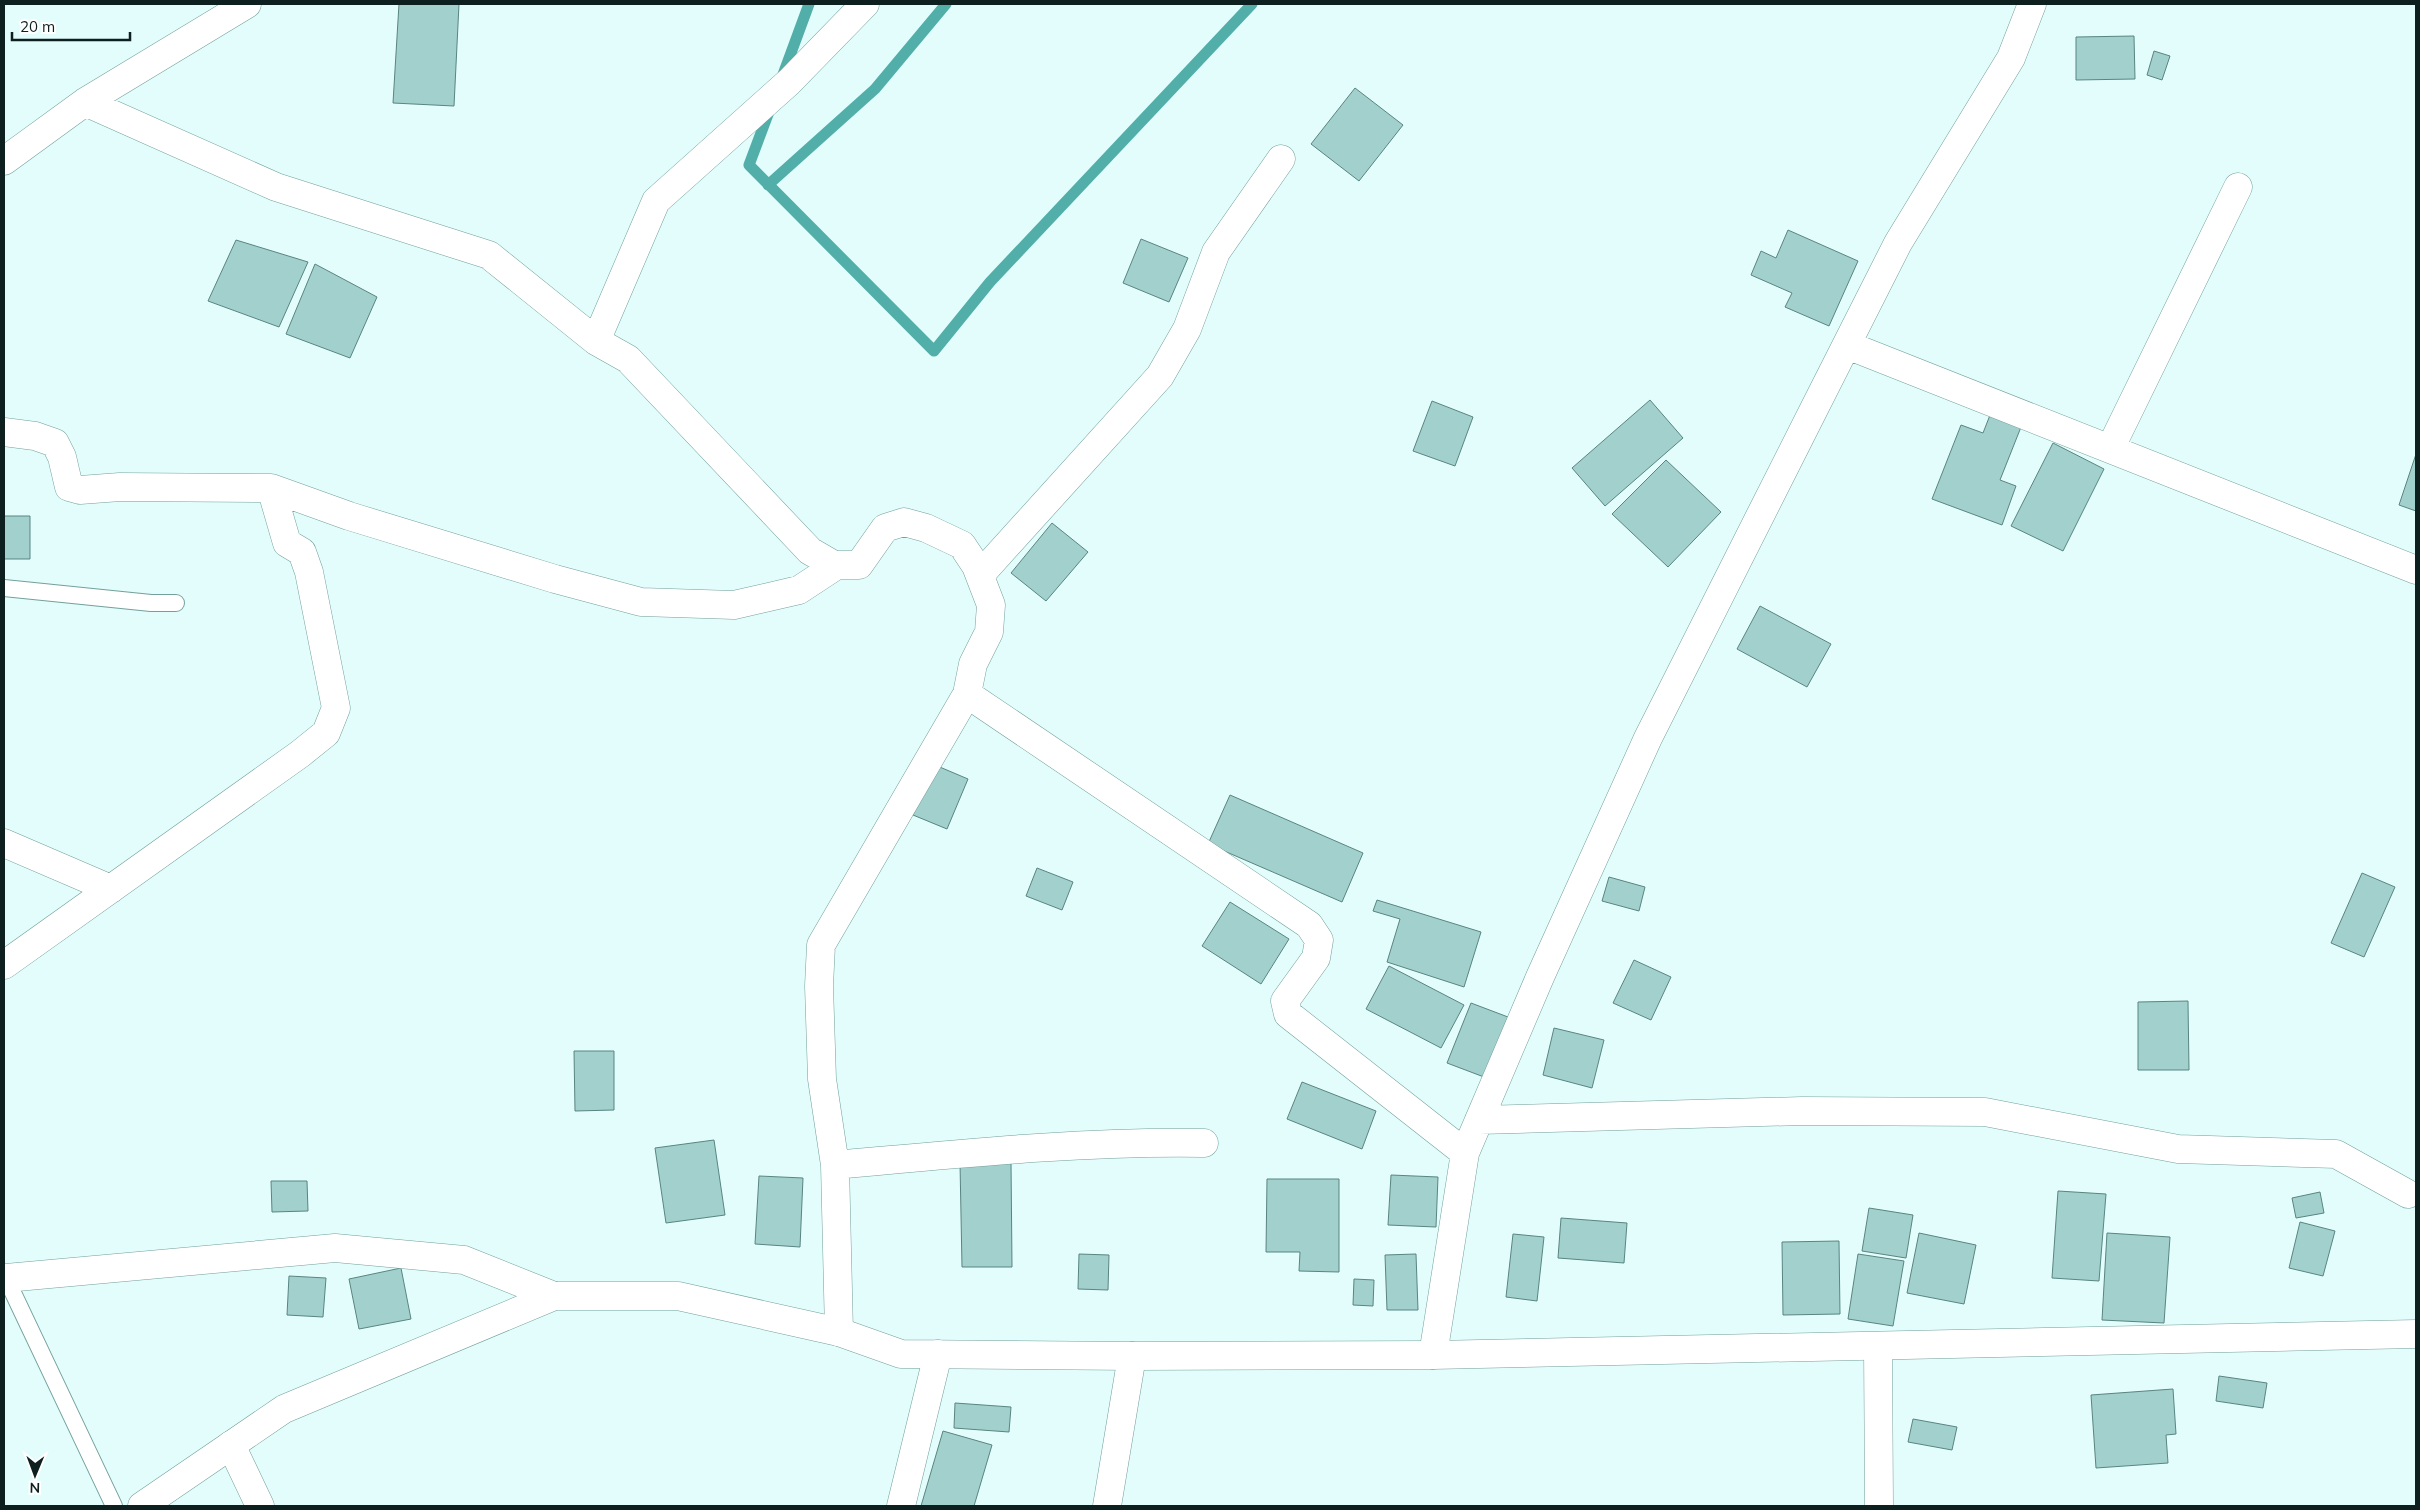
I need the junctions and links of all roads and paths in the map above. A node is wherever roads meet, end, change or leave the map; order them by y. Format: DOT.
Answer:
graph roads {
  1 [pos="247,4"];
  2 [pos="865,4"];
  3 [pos="2032,4"];
  4 [pos="85,102"];
  5 [pos="1281,159"];
  6 [pos="4,161"];
  7 [pos="2238,186"];
  8 [pos="596,340"];
  9 [pos="1847,345"];
  10 [pos="4,432"];
  11 [pos="2110,449"];
  12 [pos="271,488"];
  13 [pos="837,565"];
  14 [pos="2416,570"];
  15 [pos="980,574"];
  16 [pos="4,588"];
  17 [pos="176,603"];
  18 [pos="967,694"];
  19 [pos="4,843"];
  20 [pos="111,889"];
  21 [pos="4,965"];
  22 [pos="1479,1120"];
  23 [pos="1204,1143"];
  24 [pos="1464,1153"];
  25 [pos="835,1165"];
  26 [pos="2408,1194"];
  27 [pos="6,1278"];
  28 [pos="554,1296"];
  29 [pos="839,1332"];
  30 [pos="2416,1334"];
  31 [pos="1878,1346"];
  32 [pos="938,1354"];
  33 [pos="1433,1354"];
  34 [pos="1132,1356"];
  35 [pos="231,1445"];
  36 [pos="114,1506"];
  37 [pos="142,1506"];
  38 [pos="260,1506"];
  39 [pos="901,1506"];
  40 [pos="1107,1506"];
  41 [pos="1879,1506"];
  1 -- 4 [label="street"];
  2 -- 8 [label="street"];
  3 -- 9 [label="street"];
  4 -- 6 [label="street"];
  4 -- 8 [label="street"];
  5 -- 15 [label="street"];
  7 -- 11 [label="street"];
  8 -- 13 [label="street"];
  9 -- 11 [label="street"];
  9 -- 22 [label="street"];
  10 -- 12 [label="street"];
  11 -- 14 [label="street"];
  12 -- 13 [label="street"];
  12 -- 20 [label="street"];
  13 -- 15 [label="street"];
  15 -- 18 [label="street"];
  16 -- 17 [label="lane"];
  18 -- 24 [label="street"];
  18 -- 25 [label="street"];
  19 -- 20 [label="street"];
  20 -- 21 [label="street"];
  22 -- 24 [label="street"];
  22 -- 26 [label="street"];
  23 -- 25 [label="street"];
  24 -- 33 [label="street"];
  25 -- 29 [label="street"];
  27 -- 28 [label="street"];
  27 -- 36 [label="lane"];
  28 -- 29 [label="street"];
  28 -- 35 [label="street"];
  29 -- 32 [label="street"];
  30 -- 31 [label="street"];
  31 -- 33 [label="street"];
  31 -- 41 [label="street"];
  32 -- 34 [label="street"];
  32 -- 39 [label="street"];
  33 -- 34 [label="street"];
  34 -- 40 [label="street"];
  35 -- 37 [label="street"];
  35 -- 38 [label="street"];
}
